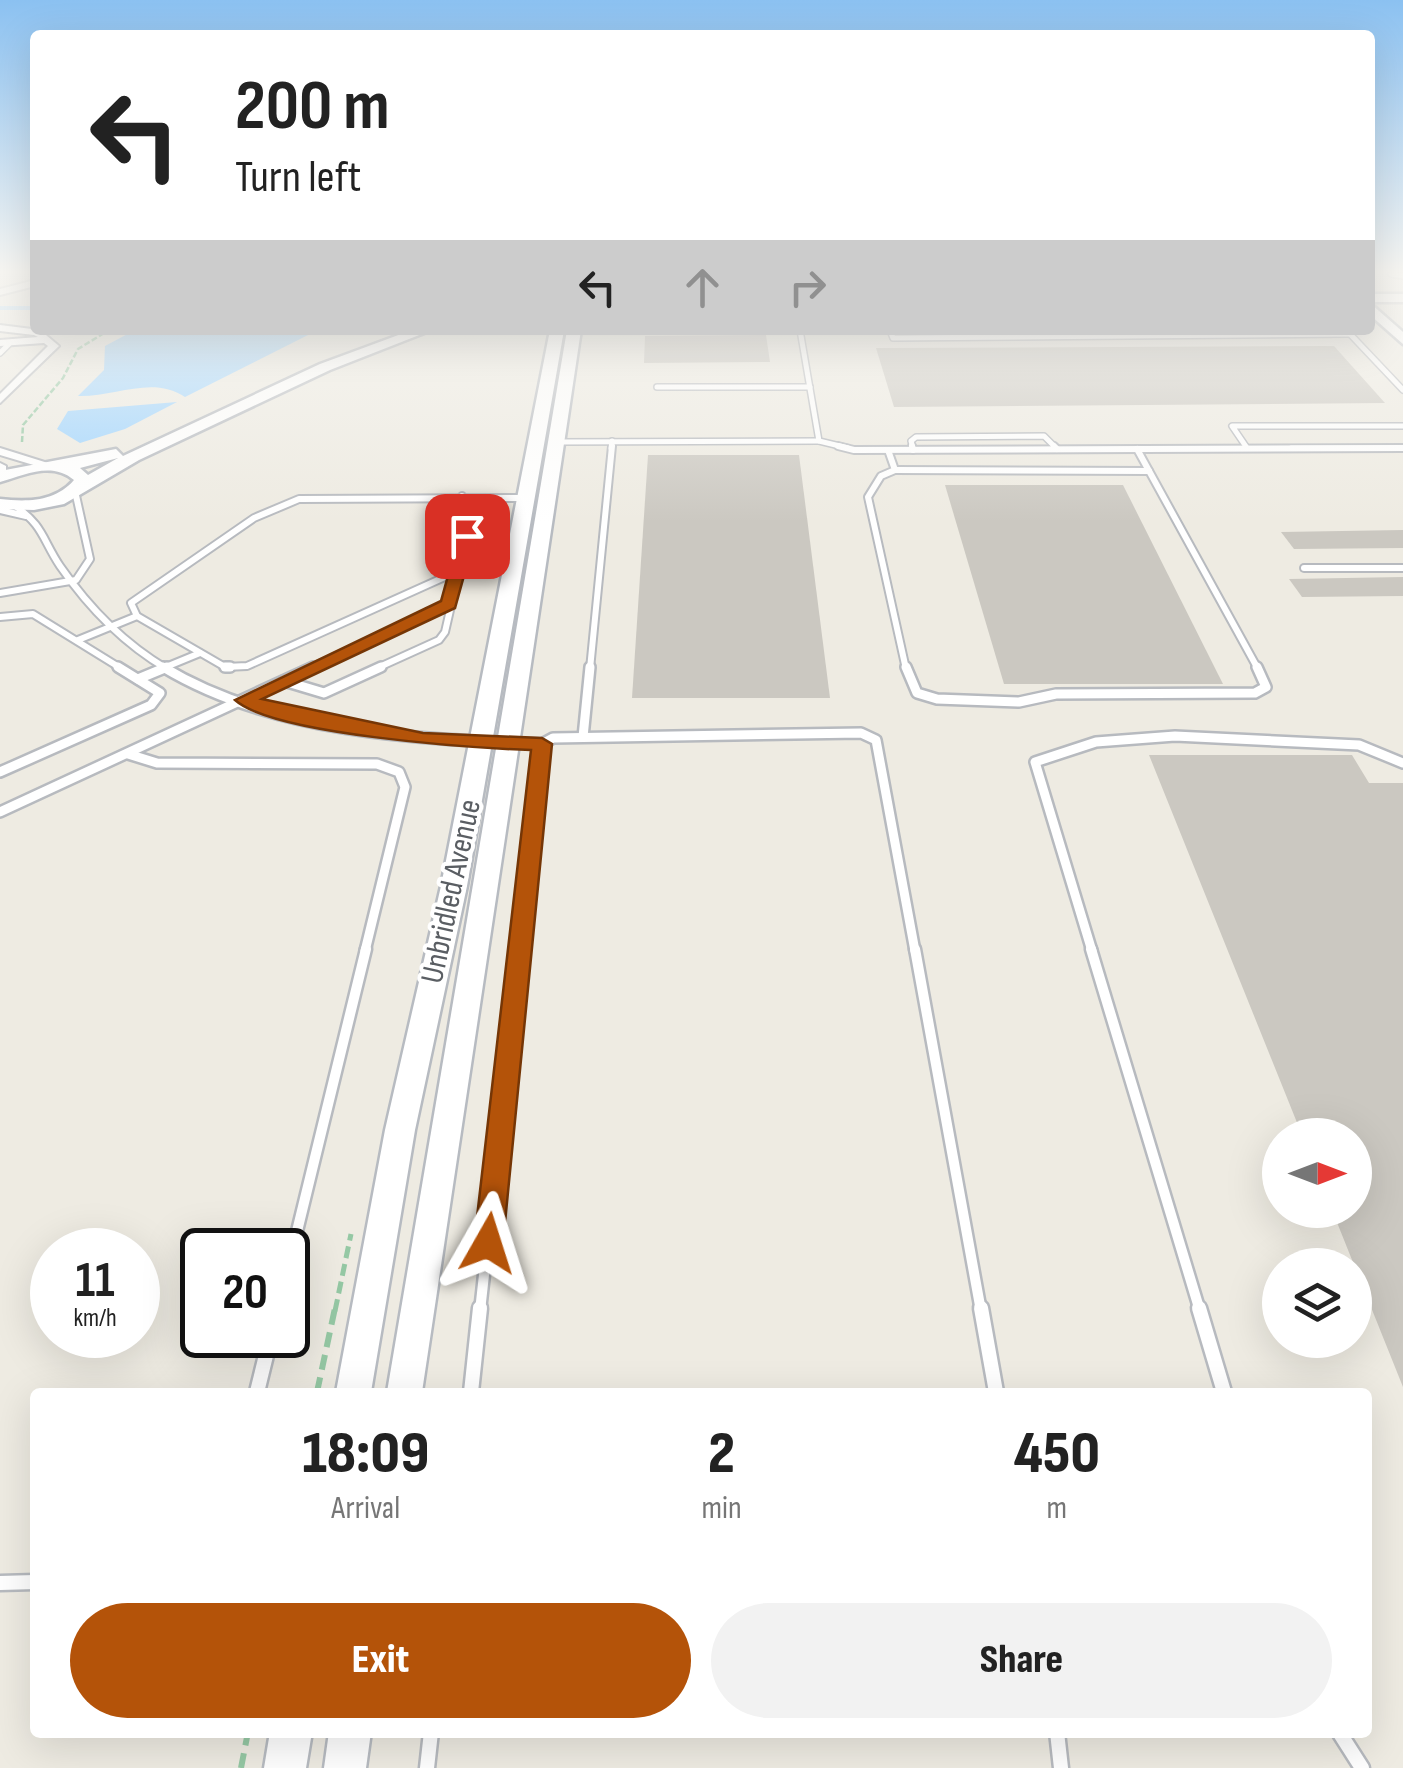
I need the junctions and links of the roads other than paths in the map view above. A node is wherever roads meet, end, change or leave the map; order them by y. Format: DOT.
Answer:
graph roads {
  1 [pos="47,357"];
  2 [pos="330,357"];
  3 [pos="353,357"];
  4 [pos="555,357"];
  5 [pos="568,357"];
  6 [pos="805,357"];
  7 [pos="1371,357"];
  8 [pos="657,387"];
  9 [pos="810,387"];
  10 [pos="1403,390"];
  11 [pos="1,398"];
  12 [pos="1403,426"];
  13 [pos="819,441"];
  14 [pos="548,442"];
  15 [pos="612,442"];
  16 [pos="1403,448"];
  17 [pos="1137,449"];
  18 [pos="1247,449"];
  19 [pos="888,450"];
  20 [pos="913,450"];
  21 [pos="1057,450"];
  22 [pos="0,451"];
  23 [pos="0,466"];
  24 [pos="56,467"];
  25 [pos="894,470"];
  26 [pos="1149,471"];
  27 [pos="0,476"];
  28 [pos="78,488"];
  29 [pos="462,496"];
  30 [pos="526,498"];
  31 [pos="5,506"];
  32 [pos="32,518"];
  33 [pos="1304,568"];
  34 [pos="1403,568"];
  35 [pos="458,571"];
  36 [pos="76,580"];
  37 [pos="0,593"];
  38 [pos="449,604"];
  39 [pos="137,616"];
  40 [pos="0,617"];
  41 [pos="109,627"];
  42 [pos="78,640"];
  43 [pos="200,653"];
  44 [pos="168,667"];
  45 [pos="138,679"];
  46 [pos="284,682"];
  47 [pos="245,700"];
  48 [pos="583,737"];
  49 [pos="481,741"];
  50 [pos="510,742"];
  51 [pos="542,744"];
  52 [pos="128,754"];
  53 [pos="1403,763"];
  54 [pos="0,772"];
  55 [pos="0,812"];
  56 [pos="298,1228"];
  57 [pos="265,1358"];
  58 [pos="258,1388"];
  59 [pos="354,1388"];
  60 [pos="405,1388"];
  61 [pos="471,1388"];
  62 [pos="995,1388"];
  63 [pos="1223,1388"];
  64 [pos="30,1582"];
  65 [pos="0,1583"];
  66 [pos="291,1738"];
  67 [pos="349,1738"];
  68 [pos="431,1738"];
  69 [pos="1058,1738"];
  70 [pos="1343,1738"];
  71 [pos="285,1768"];
  72 [pos="345,1768"];
  73 [pos="427,1768"];
  74 [pos="1061,1768"];
  75 [pos="1362,1768"];
  1 -- 11 [label="street"];
  2 -- 24 [label="street"];
  3 -- 28 [label="street"];
  4 -- 14 [label="street, Unbridled Avenue"];
  5 -- 14 [label="street, Unbridled Avenue"];
  6 -- 9 [label="lane"];
  7 -- 10 [label="lane"];
  8 -- 9 [label="lane"];
  9 -- 13 [label="lane"];
  12 -- 18 [label="lane"];
  13 -- 15 [label="lane"];
  13 -- 19 [label="lane"];
  14 -- 15 [label="lane"];
  14 -- 30 [label="street, Unbridled Avenue"];
  14 -- 50 [label="street, Unbridled Avenue"];
  15 -- 48 [label="lane"];
  16 -- 18 [label="lane"];
  17 -- 18 [label="lane"];
  17 -- 21 [label="lane"];
  17 -- 26 [label="lane"];
  19 -- 20 [label="lane"];
  19 -- 25 [label="lane"];
  20 -- 21 [label="lane"];
  20 -- 21 [label="lane"];
  22 -- 24 [label="street"];
  23 -- 27 [label="street"];
  24 -- 27 [label="street"];
  24 -- 28 [label="street"];
  25 -- 26 [label="lane"];
  25 -- 26 [label="lane"];
  28 -- 31 [label="street"];
  28 -- 36 [label="lane"];
  29 -- 30 [label="lane"];
  29 -- 35 [label="lane"];
  29 -- 39 [label="lane"];
  30 -- 49 [label="street, Unbridled Avenue"];
  31 -- 32 [label="lane"];
  31 -- 32 [label="lane"];
  32 -- 36 [label="lane"];
  33 -- 34 [label="lane"];
  35 -- 38 [label="lane"];
  35 -- 43 [label="lane"];
  36 -- 37 [label="lane"];
  36 -- 41 [label="lane"];
  38 -- 46 [label="lane"];
  38 -- 46 [label="lane"];
  39 -- 41 [label="lane"];
  39 -- 43 [label="lane"];
  40 -- 42 [label="lane"];
  41 -- 42 [label="lane"];
  41 -- 44 [label="lane"];
  42 -- 45 [label="lane"];
  43 -- 44 [label="lane"];
  44 -- 45 [label="lane"];
  44 -- 47 [label="lane"];
  45 -- 54 [label="lane"];
  46 -- 47 [label="lane"];
  47 -- 49 [label="lane"];
  47 -- 52 [label="lane"];
  48 -- 51 [label="lane"];
  48 -- 62 [label="lane"];
  49 -- 50 [label="lane"];
  49 -- 59 [label="street, Unbridled Avenue"];
  50 -- 51 [label="lane"];
  50 -- 60 [label="street, Unbridled Avenue"];
  51 -- 61 [label="lane"];
  52 -- 55 [label="lane"];
  52 -- 56 [label="lane"];
  53 -- 63 [label="lane"];
  57 -- 58 [label="lane"];
  64 -- 65 [label="lane"];
  66 -- 71 [label="street"];
  67 -- 72 [label="street"];
  68 -- 73 [label="lane"];
  69 -- 74 [label="lane"];
  70 -- 75 [label="lane"];
}
